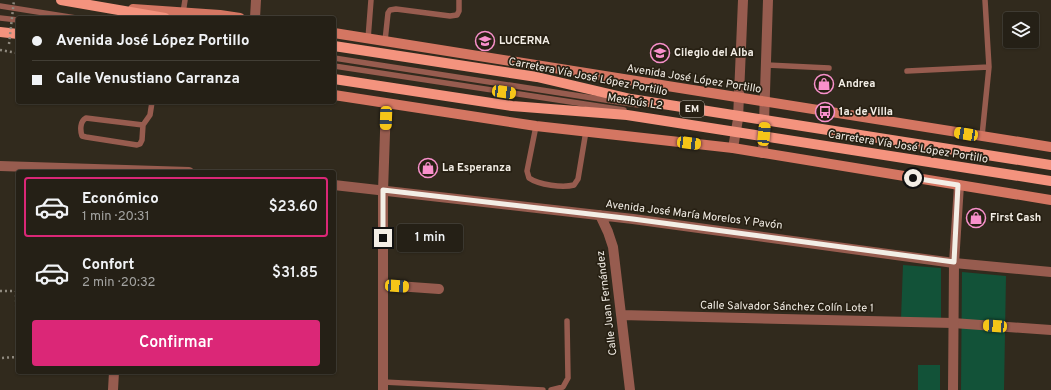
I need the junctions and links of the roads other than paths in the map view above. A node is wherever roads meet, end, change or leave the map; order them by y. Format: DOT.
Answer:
graph roads {
  1 [pos="61,0"];
  2 [pos="185,0"];
  3 [pos="256,0"];
  4 [pos="370,0"];
  5 [pos="459,0"];
  6 [pos="743,0"];
  7 [pos="768,0"];
  8 [pos="985,0"];
  9 [pos="89,5"];
  10 [pos="0,6"];
  11 [pos="183,13"];
  12 [pos="63,16"];
  13 [pos="153,16"];
  14 [pos="227,16"];
  15 [pos="255,16"];
  16 [pos="0,18"];
  17 [pos="16,20"];
  18 [pos="0,32"];
  19 [pos="336,33"];
  20 [pos="16,34"];
  21 [pos="368,38"];
  22 [pos="385,41"];
  23 [pos="336,46"];
  24 [pos="336,58"];
  25 [pos="767,65"];
  26 [pos="336,66"];
  27 [pos="989,67"];
  28 [pos="829,68"];
  29 [pos="907,71"];
  30 [pos="336,79"];
  31 [pos="336,95"];
  32 [pos="740,98"];
  33 [pos="766,102"];
  34 [pos="152,104"];
  35 [pos="386,104"];
  36 [pos="765,123"];
  37 [pos="737,124"];
  38 [pos="143,125"];
  39 [pos="536,126"];
  40 [pos="586,131"];
  41 [pos="764,134"];
  42 [pos="982,136"];
  43 [pos="733,148"];
  44 [pos="1051,148"];
  45 [pos="763,153"];
  46 [pos="1051,165"];
  47 [pos="0,166"];
  48 [pos="1051,169"];
  49 [pos="97,170"];
  50 [pos="1051,178"];
  51 [pos="1051,181"];
  52 [pos="336,185"];
  53 [pos="958,185"];
  54 [pos="383,190"];
  55 [pos="1051,200"];
  56 [pos="600,215"];
  57 [pos="954,262"];
  58 [pos="1051,272"];
  59 [pos="383,285"];
  60 [pos="439,289"];
  61 [pos="621,315"];
  62 [pos="567,321"];
  63 [pos="953,324"];
  64 [pos="1051,330"];
  65 [pos="114,374"];
  66 [pos="383,386"];
  67 [pos="113,390"];
  68 [pos="543,390"];
  69 [pos="551,390"];
  70 [pos="630,390"];
  71 [pos="953,390"];
  1 -- 9 [label="main road"];
  2 -- 11 [label="lane"];
  3 -- 15 [label="street"];
  4 -- 21 [label="lane"];
  5 -- 22 [label="lane"];
  6 -- 32 [label="street"];
  7 -- 25 [label="street"];
  8 -- 27 [label="lane"];
  9 -- 11 [label="main road"];
  9 -- 13 [label="main road"];
  10 -- 12 [label="lane"];
  11 -- 14 [label="main road"];
  16 -- 17 [label="lane"];
  18 -- 20 [label="main road"];
  19 -- 21 [label="main road, Avenida José López Portillo"];
  21 -- 22 [label="main road, Avenida José López Portillo"];
  22 -- 32 [label="main road, Avenida José López Portillo"];
  23 -- 46 [label="main road, Carretera Vía José López Portillo / EM, bridge"];
  24 -- 37 [label="lane, Mexibús L2"];
  25 -- 28 [label="lane"];
  25 -- 33 [label="street"];
  26 -- 37 [label="lane, Mexibús L2"];
  27 -- 29 [label="lane"];
  27 -- 42 [label="lane"];
  30 -- 51 [label="main road, Carretera Vía José López Portillo / EM, bridge"];
  31 -- 35 [label="main road"];
  32 -- 33 [label="main road, Avenida José López Portillo"];
  32 -- 37 [label="street"];
  33 -- 36 [label="street"];
  33 -- 42 [label="main road, Avenida José López Portillo"];
  34 -- 38 [label="lane"];
  35 -- 39 [label="main road"];
  35 -- 54 [label="street"];
  36 -- 37 [label="lane, Mexibús L2"];
  36 -- 41 [label="street"];
  36 -- 48 [label="lane, Mexibús L2"];
  37 -- 41 [label="lane, Mexibús L2"];
  37 -- 43 [label="street"];
  38 -- 38 [label="lane"];
  39 -- 40 [label="main road"];
  39 -- 40 [label="lane"];
  40 -- 43 [label="main road"];
  41 -- 45 [label="street"];
  41 -- 50 [label="lane, Mexibús L2"];
  42 -- 44 [label="main road, Avenida José López Portillo"];
  43 -- 45 [label="main road"];
  45 -- 53 [label="main road"];
  47 -- 49 [label="street"];
  52 -- 54 [label="street, Avenida José María Morelos Y Pavón"];
  53 -- 55 [label="main road"];
  53 -- 57 [label="street"];
  54 -- 56 [label="street, Avenida José María Morelos Y Pavón"];
  54 -- 59 [label="street"];
  56 -- 57 [label="street, Avenida José María Morelos Y Pavón"];
  56 -- 61 [label="street, Calle Juan Fernández"];
  57 -- 58 [label="street, Avenida José María Morelos Y Pavón"];
  57 -- 63 [label="street"];
  59 -- 60 [label="street"];
  59 -- 66 [label="street"];
  61 -- 63 [label="street, Calle Salvador Sánchez Colín Lote 1"];
  61 -- 70 [label="street, Calle Juan Fernández"];
  62 -- 69 [label="lane"];
  63 -- 64 [label="street, Calle Salvador Sánchez Colín Lote 1"];
  63 -- 71 [label="street"];
  65 -- 67 [label="street"];
  66 -- 68 [label="lane"];
}
